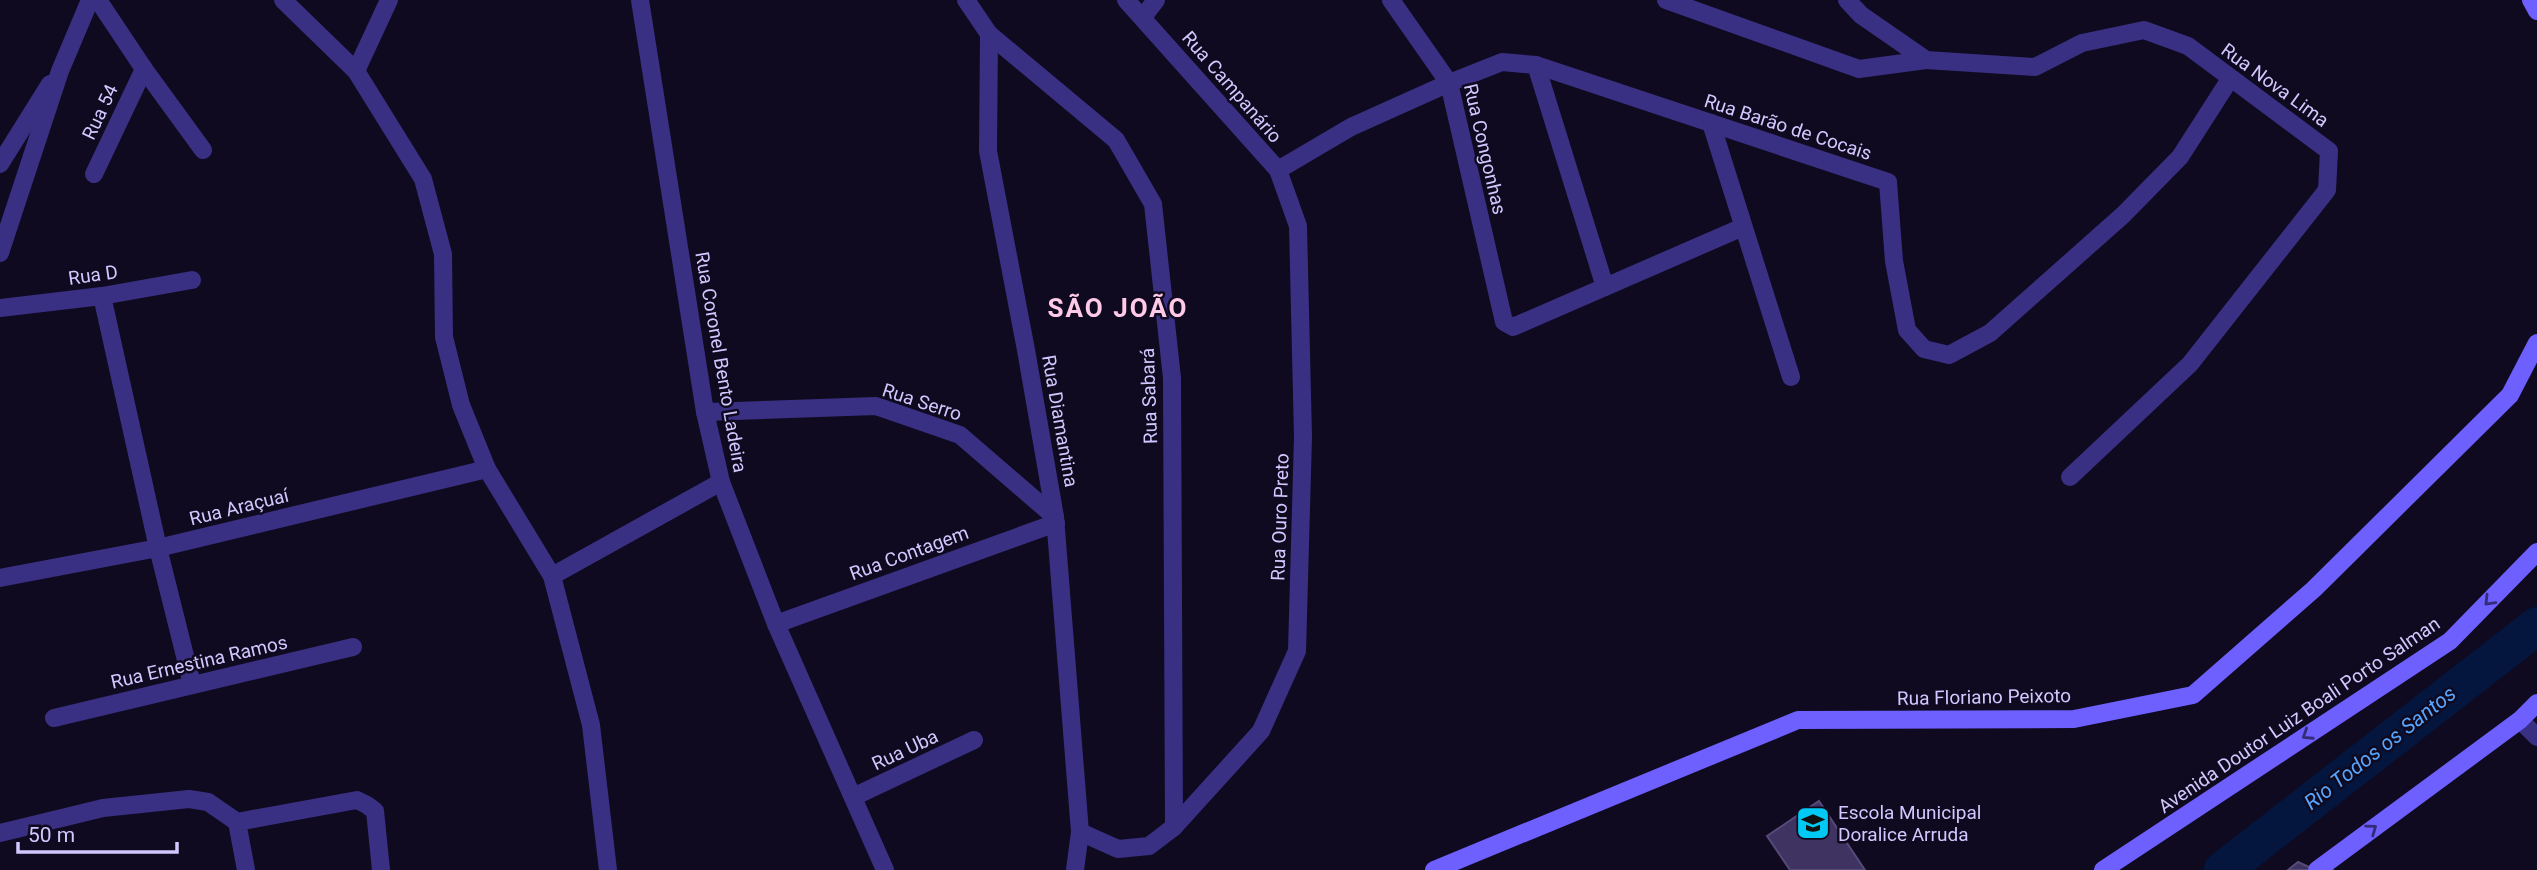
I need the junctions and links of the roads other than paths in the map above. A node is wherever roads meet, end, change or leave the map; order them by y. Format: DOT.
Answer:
graph roads {
  1 [pos="90,0"];
  2 [pos="98,0"];
  3 [pos="283,0"];
  4 [pos="389,0"];
  5 [pos="640,0"];
  6 [pos="966,0"];
  7 [pos="1126,0"];
  8 [pos="1156,0"];
  9 [pos="1391,0"];
  10 [pos="1666,0"];
  11 [pos="1847,0"];
  12 [pos="2531,0"];
  13 [pos="2537,11"];
  14 [pos="1143,17"];
  15 [pos="989,34"];
  16 [pos="1926,60"];
  17 [pos="1536,65"];
  18 [pos="144,69"];
  19 [pos="60,71"];
  20 [pos="356,71"];
  21 [pos="2230,79"];
  22 [pos="1449,83"];
  23 [pos="1712,123"];
  24 [pos="203,150"];
  25 [pos="1,160"];
  26 [pos="1278,170"];
  27 [pos="94,174"];
  28 [pos="1743,227"];
  29 [pos="0,254"];
  30 [pos="192,280"];
  31 [pos="1605,287"];
  32 [pos="102,296"];
  33 [pos="0,308"];
  34 [pos="2537,343"];
  35 [pos="1791,377"];
  36 [pos="705,412"];
  37 [pos="487,469"];
  38 [pos="2070,477"];
  39 [pos="721,482"];
  40 [pos="1055,520"];
  41 [pos="158,548"];
  42 [pos="2537,552"];
  43 [pos="552,576"];
  44 [pos="0,578"];
  45 [pos="776,624"];
  46 [pos="353,648"];
  47 [pos="192,684"];
  48 [pos="2537,703"];
  49 [pos="54,718"];
  50 [pos="2521,720"];
  51 [pos="2537,737"];
  52 [pos="974,740"];
  53 [pos="853,797"];
  54 [pos="237,822"];
  55 [pos="1174,827"];
  56 [pos="1080,832"];
  57 [pos="0,833"];
  58 [pos="2329,866"];
  59 [pos="246,870"];
  60 [pos="381,870"];
  61 [pos="608,870"];
  62 [pos="885,870"];
  63 [pos="1075,870"];
  64 [pos="1433,870"];
  65 [pos="2103,870"];
  1 -- 19 [label="street"];
  2 -- 18 [label="street"];
  3 -- 20 [label="street"];
  4 -- 20 [label="street"];
  5 -- 36 [label="street, Rua Coronel Bento Ladeira"];
  6 -- 15 [label="street, Rua Sabará"];
  7 -- 14 [label="street, Rua Campanário"];
  8 -- 14 [label="street"];
  9 -- 22 [label="street, Rua Congonhas"];
  10 -- 16 [label="street, Rua Nova Lima"];
  11 -- 16 [label="street"];
  12 -- 13 [label="street"];
  14 -- 26 [label="street, Rua Campanário"];
  15 -- 40 [label="street, Rua Diamantina"];
  15 -- 55 [label="street, Rua Sabará"];
  16 -- 21 [label="street, Rua Nova Lima"];
  17 -- 22 [label="street, Rua Barão de Cocais"];
  17 -- 23 [label="street, Rua Barão de Cocais"];
  17 -- 31 [label="street"];
  18 -- 24 [label="street"];
  18 -- 27 [label="street, Rua 54"];
  19 -- 25 [label="street"];
  19 -- 29 [label="street"];
  20 -- 37 [label="street"];
  21 -- 23 [label="street, Rua Barão de Cocais"];
  21 -- 38 [label="street, Rua Nova Lima"];
  22 -- 26 [label="street, Rua Barão de Cocais"];
  22 -- 31 [label="street, Rua Congonhas"];
  23 -- 28 [label="street"];
  26 -- 55 [label="street, Rua Ouro Preto"];
  28 -- 31 [label="street"];
  28 -- 35 [label="street"];
  30 -- 32 [label="street, Rua D"];
  32 -- 33 [label="street, Rua D"];
  32 -- 41 [label="street"];
  34 -- 64 [label="street, Rua Floriano Peixoto"];
  36 -- 39 [label="street, Rua Coronel Bento Ladeira"];
  36 -- 40 [label="street, Rua Serro"];
  37 -- 41 [label="street, Rua Araçuaí"];
  37 -- 43 [label="street"];
  39 -- 43 [label="street"];
  39 -- 45 [label="street, Rua Coronel Bento Ladeira"];
  40 -- 45 [label="street, Rua Contagem"];
  40 -- 56 [label="street, Rua Diamantina"];
  41 -- 44 [label="street, Rua Araçuaí"];
  41 -- 47 [label="street"];
  42 -- 65 [label="street, Avenida Doutor Luiz Boali Porto Salman, one-way"];
  43 -- 61 [label="street"];
  45 -- 53 [label="street, Rua Coronel Bento Ladeira"];
  46 -- 47 [label="street, Rua Ernestina Ramos"];
  47 -- 49 [label="street, Rua Ernestina Ramos"];
  48 -- 50 [label="street"];
  50 -- 51 [label="street"];
  58 -- 50 [label="street, one-way"];
  52 -- 53 [label="street, Rua Uba"];
  53 -- 62 [label="street, Rua Coronel Bento Ladeira"];
  54 -- 57 [label="street"];
  54 -- 59 [label="street"];
  54 -- 60 [label="street"];
  55 -- 56 [label="street, Rua Ouro Preto"];
  56 -- 63 [label="street, Rua Diamantina"];
}
